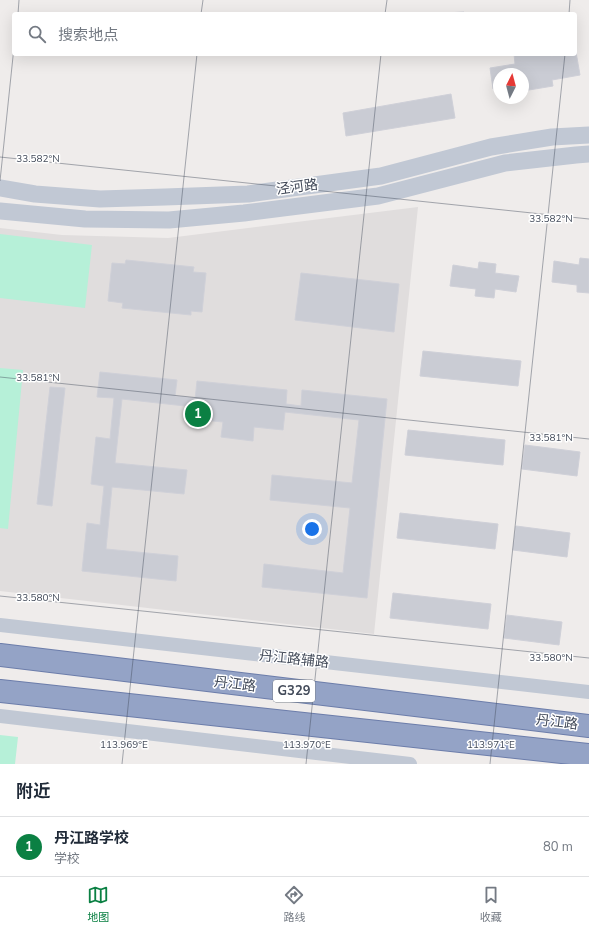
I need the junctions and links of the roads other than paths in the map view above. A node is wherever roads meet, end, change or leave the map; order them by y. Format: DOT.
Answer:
graph roads {
  1 [pos="589,135"];
  2 [pos="589,154"];
  3 [pos="0,188"];
  4 [pos="0,211"];
  5 [pos="0,625"];
  6 [pos="0,655"];
  7 [pos="0,691"];
  8 [pos="589,692"];
  9 [pos="0,716"];
  10 [pos="589,726"];
  11 [pos="589,755"];
  12 [pos="410,764"];
  1 -- 3 [label="street, 泾河路"];
  2 -- 4 [label="street, 泾河路"];
  5 -- 8 [label="street, 丹江路辅路"];
  6 -- 10 [label="highway, 丹江路 / G329"];
  7 -- 11 [label="highway, 丹江路 / G329"];
  9 -- 12 [label="street"];
}
